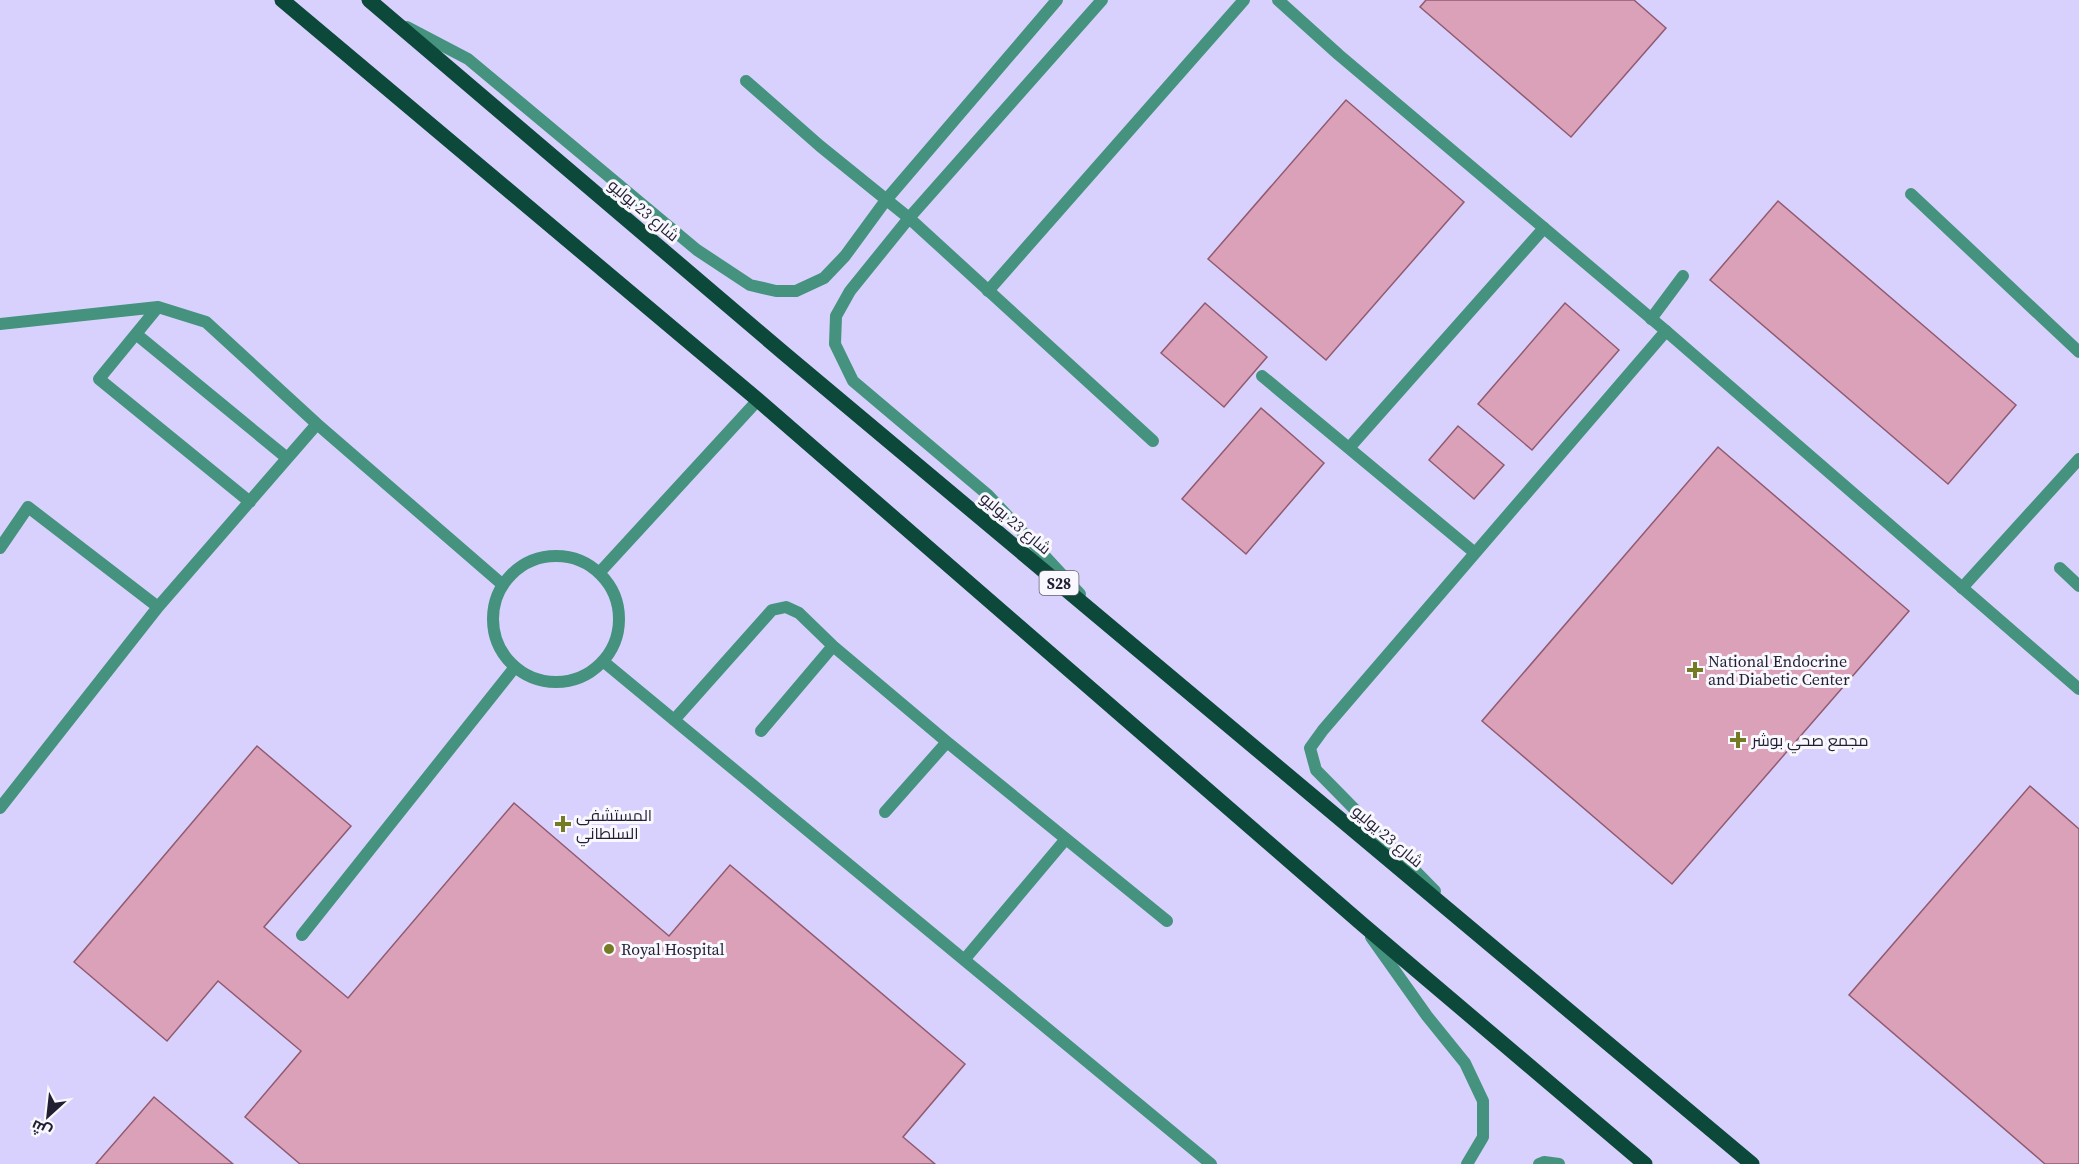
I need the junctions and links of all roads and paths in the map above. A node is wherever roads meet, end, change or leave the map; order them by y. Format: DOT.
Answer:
graph roads {
  1 [pos="282,0"];
  2 [pos="369,0"];
  3 [pos="1057,0"];
  4 [pos="1102,0"];
  5 [pos="1244,0"];
  6 [pos="1278,0"];
  7 [pos="391,19"];
  8 [pos="746,81"];
  9 [pos="1911,194"];
  10 [pos="886,200"];
  11 [pos="909,218"];
  12 [pos="1544,228"];
  13 [pos="1683,276"];
  14 [pos="988,291"];
  15 [pos="158,307"];
  16 [pos="1651,319"];
  17 [pos="0,324"];
  18 [pos="1666,331"];
  19 [pos="135,334"];
  20 [pos="2079,352"];
  21 [pos="1262,376"];
  22 [pos="758,400"];
  23 [pos="316,424"];
  24 [pos="1153,441"];
  25 [pos="1349,448"];
  26 [pos="287,458"];
  27 [pos="2079,459"];
  28 [pos="250,502"];
  29 [pos="0,548"];
  30 [pos="1475,553"];
  31 [pos="2060,568"];
  32 [pos="600,572"];
  33 [pos="503,585"];
  34 [pos="2079,586"];
  35 [pos="1962,588"];
  36 [pos="158,608"];
  37 [pos="1108,624"];
  38 [pos="833,646"];
  39 [pos="604,662"];
  40 [pos="515,667"];
  41 [pos="2079,690"];
  42 [pos="674,720"];
  43 [pos="761,731"];
  44 [pos="947,742"];
  45 [pos="0,808"];
  46 [pos="885,812"];
  47 [pos="1065,840"];
  48 [pos="1167,921"];
  49 [pos="1362,924"];
  50 [pos="1475,932"];
  51 [pos="302,934"];
  52 [pos="964,960"];
  53 [pos="1211,1164"];
  54 [pos="1467,1164"];
  55 [pos="1539,1164"];
  56 [pos="1558,1164"];
  57 [pos="1645,1164"];
  58 [pos="1752,1164"];
  1 -- 22 [label="main road"];
  2 -- 7 [label="main road, شارع 23 يوليو / S28"];
  3 -- 10 [label="street"];
  4 -- 11 [label="street"];
  5 -- 14 [label="street"];
  6 -- 12 [label="street"];
  7 -- 10 [label="street"];
  7 -- 37 [label="main road, شارع 23 يوليو / S28"];
  8 -- 10 [label="street"];
  9 -- 20 [label="street"];
  10 -- 11 [label="street"];
  11 -- 14 [label="street"];
  11 -- 37 [label="street"];
  12 -- 16 [label="street"];
  12 -- 25 [label="street"];
  13 -- 16 [label="street"];
  14 -- 24 [label="street"];
  15 -- 17 [label="street"];
  15 -- 19 [label="street"];
  15 -- 23 [label="street"];
  16 -- 18 [label="street"];
  18 -- 30 [label="street"];
  18 -- 35 [label="street"];
  19 -- 26 [label="street"];
  19 -- 28 [label="street"];
  21 -- 25 [label="street"];
  22 -- 32 [label="street"];
  22 -- 49 [label="main road"];
  23 -- 26 [label="street"];
  23 -- 33 [label="street"];
  25 -- 30 [label="street"];
  26 -- 28 [label="street"];
  27 -- 35 [label="street"];
  28 -- 36 [label="street"];
  29 -- 36 [label="street"];
  30 -- 50 [label="street"];
  31 -- 34 [label="street"];
  32 -- 33 [label="street"];
  32 -- 39 [label="street"];
  33 -- 40 [label="street"];
  35 -- 41 [label="street"];
  36 -- 45 [label="street"];
  37 -- 50 [label="main road, شارع 23 يوليو / S28"];
  38 -- 42 [label="street"];
  38 -- 43 [label="street"];
  38 -- 44 [label="street"];
  39 -- 40 [label="street"];
  39 -- 42 [label="street"];
  40 -- 51 [label="street"];
  42 -- 52 [label="street"];
  44 -- 46 [label="street"];
  44 -- 47 [label="street"];
  47 -- 48 [label="street"];
  47 -- 52 [label="street"];
  49 -- 54 [label="street"];
  49 -- 57 [label="main road"];
  50 -- 58 [label="main road, شارع 23 يوليو / S28"];
  52 -- 53 [label="street"];
  55 -- 56 [label="street"];
}
